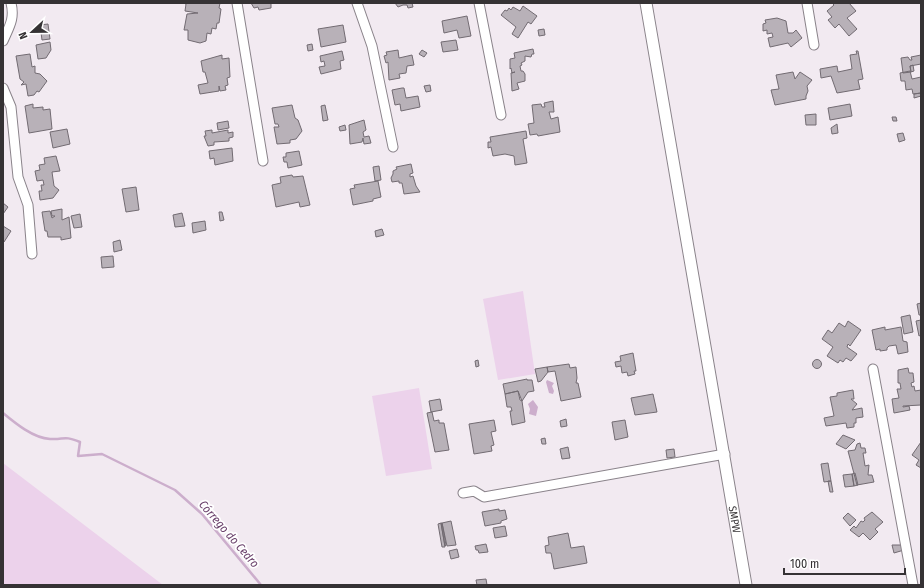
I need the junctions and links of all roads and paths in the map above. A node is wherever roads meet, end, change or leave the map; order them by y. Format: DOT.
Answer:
graph roads {
  1 [pos="11,3"];
  2 [pos="237,3"];
  3 [pos="357,3"];
  4 [pos="479,3"];
  5 [pos="646,3"];
  6 [pos="808,3"];
  7 [pos="3,41"];
  8 [pos="814,45"];
  9 [pos="3,88"];
  10 [pos="501,115"];
  11 [pos="393,147"];
  12 [pos="263,161"];
  13 [pos="32,254"];
  14 [pos="873,370"];
  15 [pos="724,454"];
  16 [pos="464,493"];
  17 [pos="746,585"];
  18 [pos="913,585"];
  1 -- 7 [label="street"];
  2 -- 12 [label="street"];
  3 -- 11 [label="street"];
  4 -- 10 [label="street"];
  5 -- 15 [label="street, SMPW"];
  6 -- 8 [label="street"];
  9 -- 13 [label="street"];
  14 -- 18 [label="street"];
  15 -- 16 [label="street"];
  15 -- 17 [label="street, SMPW"];
}
